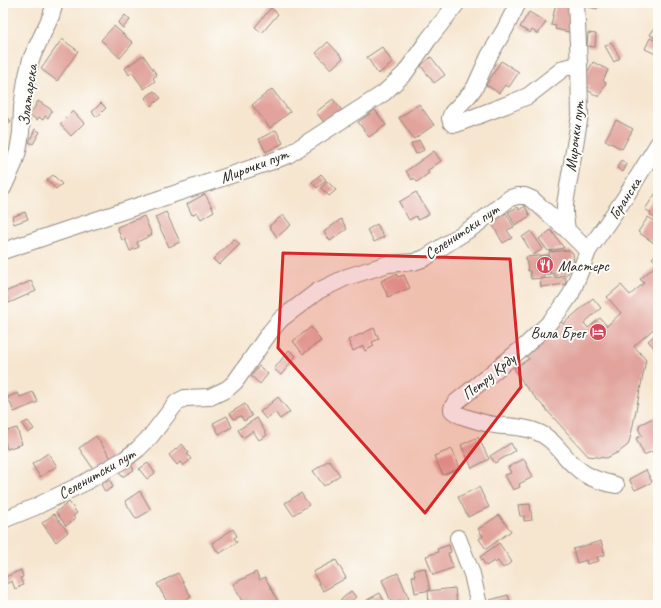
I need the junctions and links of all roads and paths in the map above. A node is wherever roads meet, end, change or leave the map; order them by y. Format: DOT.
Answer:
graph roads {
  1 [pos="55,3"];
  2 [pos="457,3"];
  3 [pos="518,3"];
  4 [pos="576,3"];
  5 [pos="579,66"];
  6 [pos="658,144"];
  7 [pos="3,188"];
  8 [pos="567,230"];
  9 [pos="3,251"];
  10 [pos="588,251"];
  11 [pos="580,272"];
  12 [pos="616,485"];
  13 [pos="3,520"];
  14 [pos="458,538"];
  15 [pos="479,605"];
  1 -- 7 [label="street, Златарска"];
  2 -- 9 [label="street, Мирочки пут"];
  3 -- 5 [label="street"];
  4 -- 5 [label="street, Мирочки пут"];
  5 -- 8 [label="street, Мирочки пут"];
  6 -- 10 [label="street, Горанска"];
  8 -- 10 [label="street, Селенитски пут"];
  8 -- 13 [label="street, Селенитски пут"];
  10 -- 11 [label="street, Горанска"];
  11 -- 12 [label="street, Петру Крду"];
  14 -- 15 [label="street"];
}
